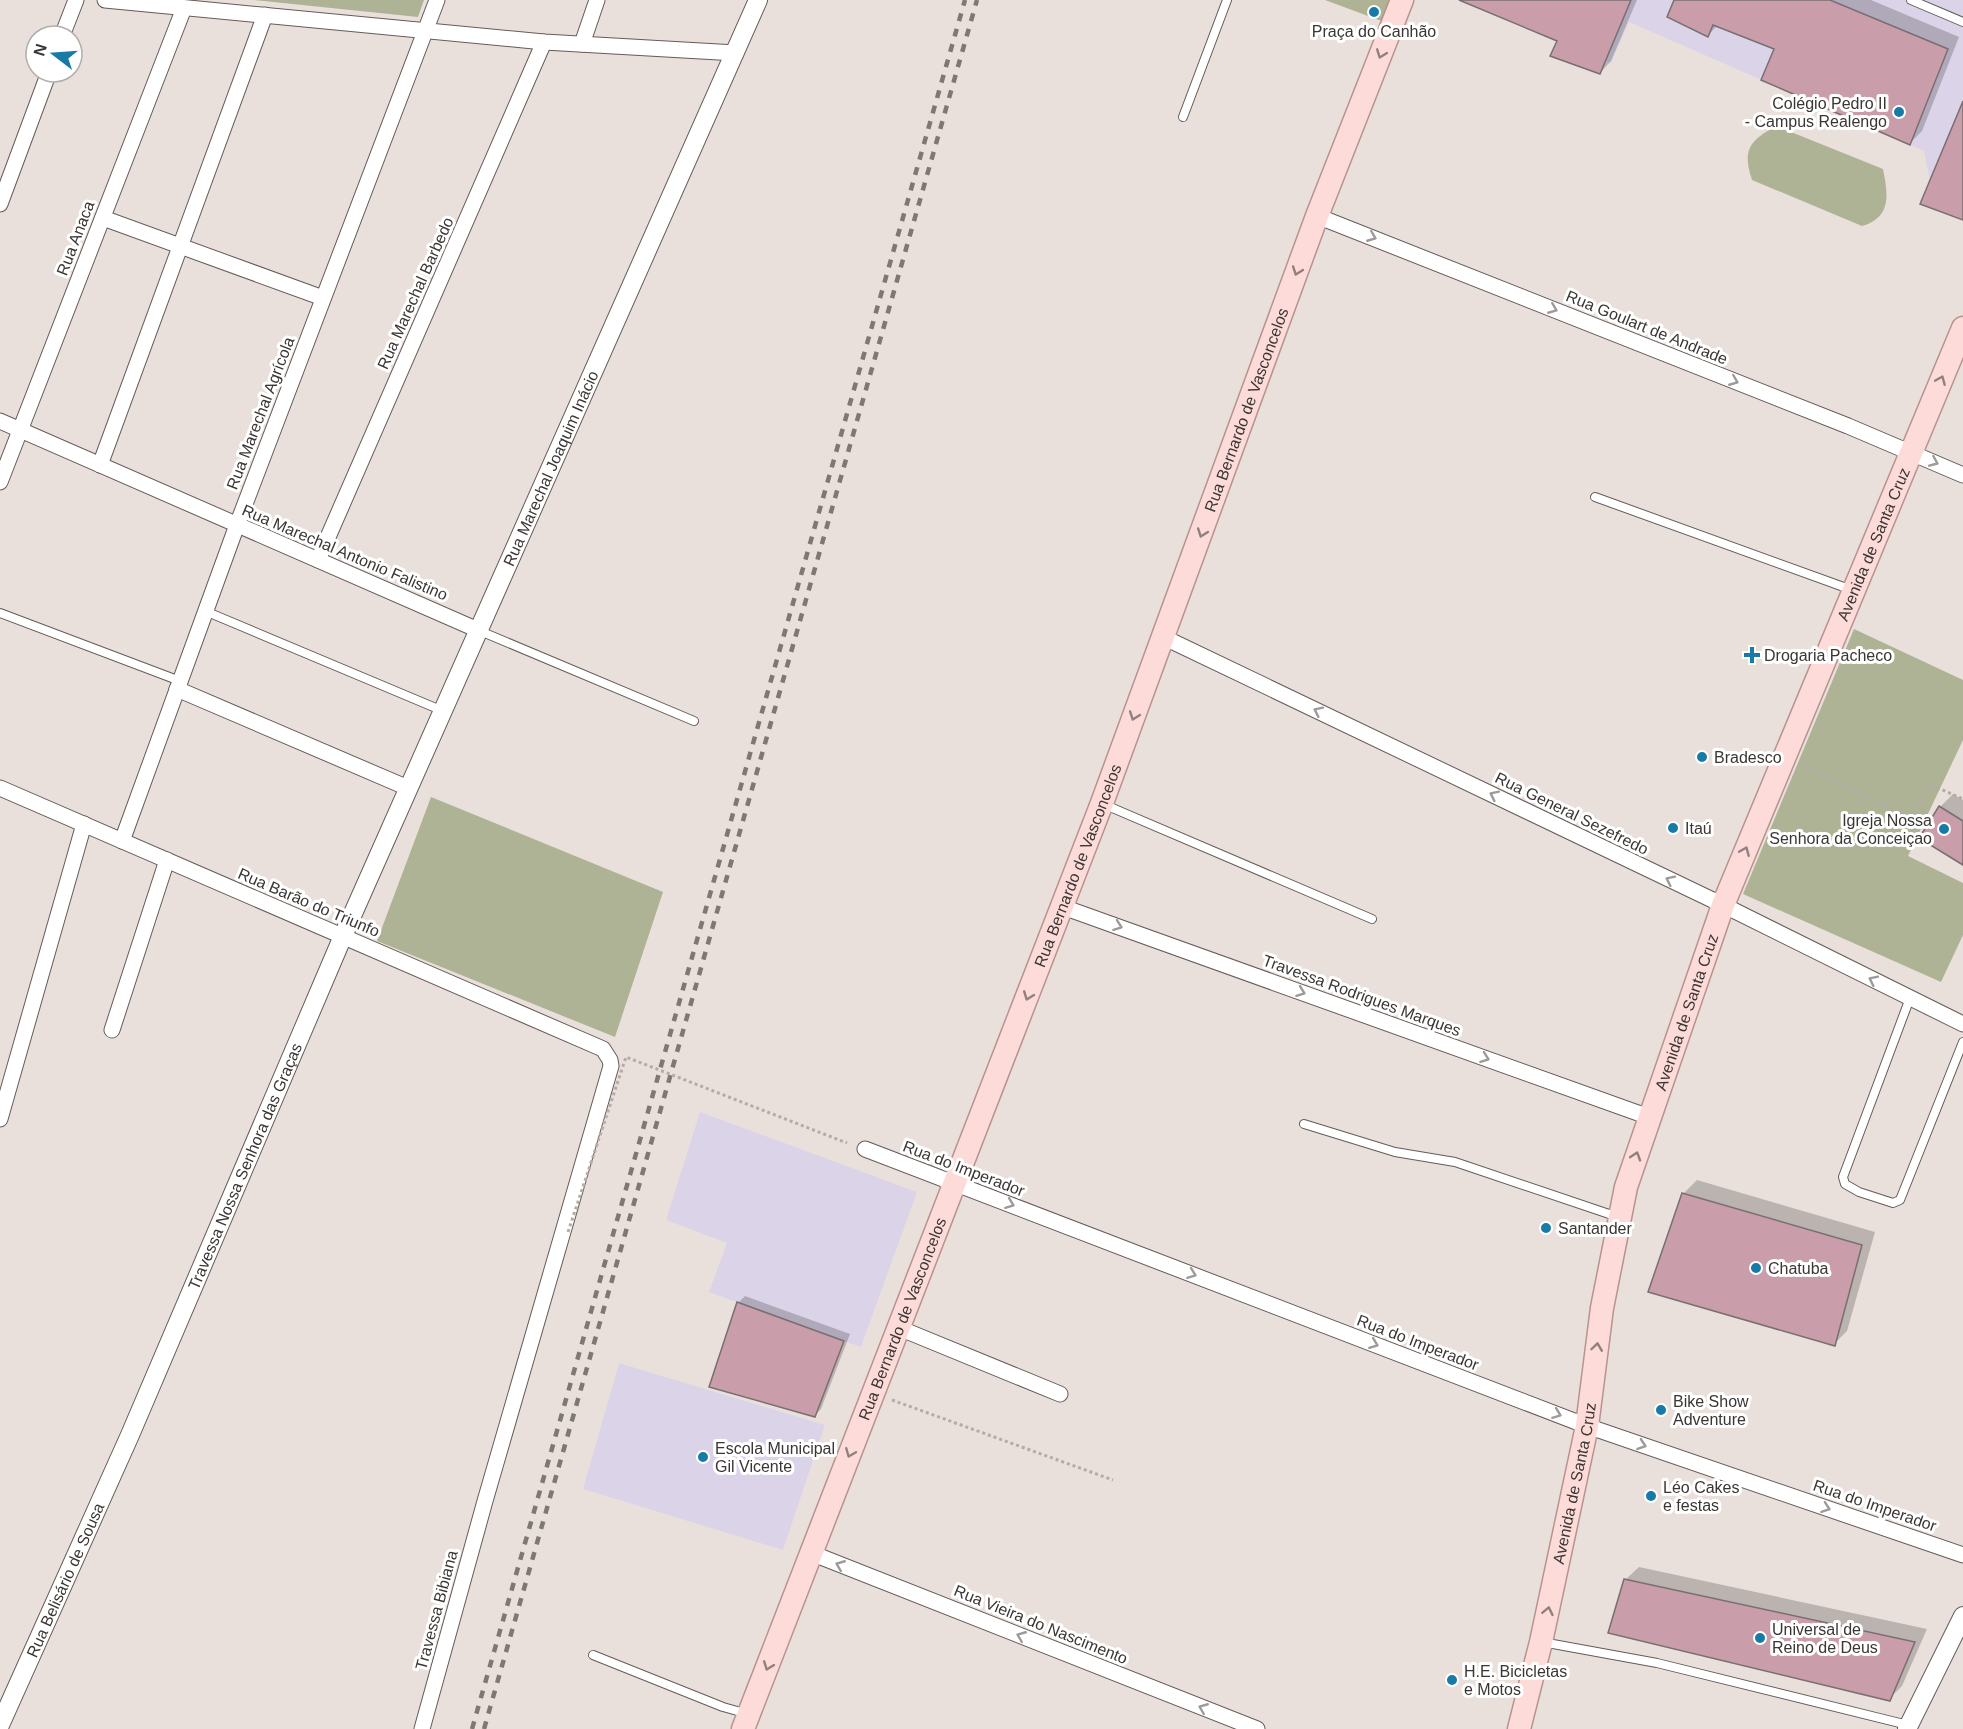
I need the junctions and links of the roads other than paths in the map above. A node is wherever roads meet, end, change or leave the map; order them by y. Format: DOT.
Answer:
graph roads {
  1 [pos="76,0"];
  2 [pos="105,0"];
  3 [pos="437,0"];
  4 [pos="597,0"];
  5 [pos="758,0"];
  6 [pos="1227,0"];
  7 [pos="1402,0"];
  8 [pos="1911,0"];
  9 [pos="184,8"];
  10 [pos="265,15"];
  11 [pos="1963,22"];
  12 [pos="67,24"];
  13 [pos="426,30"];
  14 [pos="544,42"];
  15 [pos="582,44"];
  16 [pos="736,53"];
  17 [pos="45,84"];
  18 [pos="1183,117"];
  19 [pos="0,204"];
  20 [pos="1317,216"];
  21 [pos="102,218"];
  22 [pos="179,246"];
  23 [pos="323,298"];
  24 [pos="1963,328"];
  25 [pos="0,421"];
  26 [pos="20,429"];
  27 [pos="1911,453"];
  28 [pos="100,465"];
  29 [pos="1963,474"];
  30 [pos="0,482"];
  31 [pos="1595,497"];
  32 [pos="237,525"];
  33 [pos="318,560"];
  34 [pos="1854,591"];
  35 [pos="205,611"];
  36 [pos="0,613"];
  37 [pos="478,630"];
  38 [pos="1163,637"];
  39 [pos="179,685"];
  40 [pos="443,711"];
  41 [pos="694,722"];
  42 [pos="0,788"];
  43 [pos="408,788"];
  44 [pos="1102,803"];
  45 [pos="84,824"];
  46 [pos="122,841"];
  47 [pos="167,860"];
  48 [pos="1723,905"];
  49 [pos="1062,907"];
  50 [pos="1372,919"];
  51 [pos="343,936"];
  52 [pos="1910,998"];
  53 [pos="1963,1024"];
  54 [pos="112,1030"];
  55 [pos="1963,1042"];
  56 [pos="1649,1117"];
  57 [pos="0,1119"];
  58 [pos="1304,1124"];
  59 [pos="864,1149"];
  60 [pos="956,1184"];
  61 [pos="1619,1217"];
  62 [pos="899,1328"];
  63 [pos="1060,1394"];
  64 [pos="1587,1426"];
  65 [pos="130,1435"];
  66 [pos="498,1458"];
  67 [pos="1963,1555"];
  68 [pos="808,1561"];
  69 [pos="1963,1616"];
  70 [pos="1541,1642"];
  71 [pos="593,1655"];
  72 [pos="746,1722"];
  73 [pos="0,1725"];
  74 [pos="1908,1727"];
  75 [pos="422,1729"];
  76 [pos="1257,1729"];
  77 [pos="1520,1729"];
  1 -- 12 [label="street"];
  2 -- 9 [label="street"];
  3 -- 13 [label="street, Rua Marechal Agrícola"];
  4 -- 15 [label="street"];
  5 -- 16 [label="street, Rua Marechal Joaquim Inácio"];
  6 -- 18 [label="lane"];
  7 -- 20 [label="main road, Rua Bernardo de Vasconcelos, one-way"];
  8 -- 11 [label="lane"];
  9 -- 10 [label="street"];
  9 -- 21 [label="street, Rua Anaca"];
  10 -- 13 [label="street"];
  10 -- 22 [label="street"];
  13 -- 14 [label="street"];
  13 -- 23 [label="street, Rua Marechal Agrícola"];
  14 -- 15 [label="street"];
  14 -- 33 [label="street, Rua Marechal Barbedo"];
  15 -- 16 [label="street"];
  16 -- 37 [label="street, Rua Marechal Joaquim Inácio"];
  17 -- 19 [label="street"];
  20 -- 27 [label="street, Rua Goulart de Andrade, one-way"];
  20 -- 38 [label="main road, Rua Bernardo de Vasconcelos, one-way"];
  21 -- 22 [label="street"];
  21 -- 26 [label="street, Rua Anaca"];
  22 -- 23 [label="street"];
  22 -- 28 [label="street"];
  23 -- 32 [label="street, Rua Marechal Agrícola"];
  27 -- 24 [label="main road, Avenida de Santa Cruz, one-way"];
  25 -- 26 [label="street, Rua Marechal Antonio Falistino"];
  26 -- 28 [label="street, Rua Marechal Antonio Falistino"];
  26 -- 30 [label="street, Rua Anaca"];
  27 -- 29 [label="street, Rua Goulart de Andrade, one-way"];
  27 -- 34 [label="main road, Avenida de Santa Cruz"];
  28 -- 32 [label="street, Rua Marechal Antonio Falistino"];
  31 -- 34 [label="lane"];
  32 -- 33 [label="street, Rua Marechal Antonio Falistino"];
  32 -- 35 [label="street, Rua Marechal Agrícola"];
  33 -- 37 [label="street, Rua Marechal Antonio Falistino"];
  48 -- 34 [label="main road, Avenida de Santa Cruz, one-way"];
  35 -- 39 [label="street, Rua Marechal Agrícola"];
  35 -- 40 [label="lane"];
  36 -- 39 [label="lane"];
  37 -- 40 [label="street, Rua Marechal Joaquim Inácio"];
  37 -- 41 [label="lane"];
  38 -- 44 [label="main road, Rua Bernardo de Vasconcelos, one-way"];
  48 -- 38 [label="street, Rua General Sezefredo, one-way"];
  39 -- 43 [label="street"];
  39 -- 46 [label="street, Rua Marechal Agrícola"];
  40 -- 43 [label="street, Rua Marechal Joaquim Inácio"];
  42 -- 45 [label="street, Rua Barão do Triunfo"];
  43 -- 51 [label="street, Rua Marechal Joaquim Inácio"];
  44 -- 49 [label="main road, Rua Bernardo de Vasconcelos"];
  44 -- 50 [label="lane"];
  45 -- 46 [label="street, Rua Barão do Triunfo"];
  45 -- 57 [label="street"];
  46 -- 47 [label="street, Rua Barão do Triunfo"];
  47 -- 51 [label="street, Rua Barão do Triunfo"];
  47 -- 54 [label="street"];
  52 -- 48 [label="street, Rua General Sezefredo, one-way"];
  48 -- 56 [label="main road, Avenida de Santa Cruz"];
  49 -- 56 [label="street, Travessa Rodrigues Marques, one-way"];
  49 -- 60 [label="main road, Rua Bernardo de Vasconcelos, one-way"];
  51 -- 65 [label="street, Travessa Nossa Senhora das Graças"];
  51 -- 66 [label="street, Rua Barão do Triunfo"];
  52 -- 53 [label="street, Rua General Sezefredo"];
  52 -- 55 [label="lane"];
  61 -- 56 [label="main road, Avenida de Santa Cruz, one-way"];
  58 -- 61 [label="lane"];
  59 -- 60 [label="street, Rua do Imperador"];
  60 -- 62 [label="main road, Rua Bernardo de Vasconcelos"];
  60 -- 64 [label="street, Rua do Imperador, one-way"];
  64 -- 61 [label="main road, Avenida de Santa Cruz, one-way"];
  62 -- 63 [label="street"];
  62 -- 68 [label="main road, Rua Bernardo de Vasconcelos, one-way"];
  64 -- 67 [label="street, Rua do Imperador, one-way"];
  70 -- 64 [label="main road, Avenida de Santa Cruz, one-way"];
  65 -- 73 [label="street, Rua Belisário de Sousa"];
  66 -- 75 [label="street, Travessa Bibiana"];
  68 -- 72 [label="main road, Rua Bernardo de Vasconcelos, one-way"];
  76 -- 68 [label="street, Rua Vieira do Nascimento, one-way"];
  69 -- 74 [label="street"];
  70 -- 74 [label="lane"];
  70 -- 77 [label="main road, Avenida de Santa Cruz"];
  71 -- 72 [label="lane"];
}
